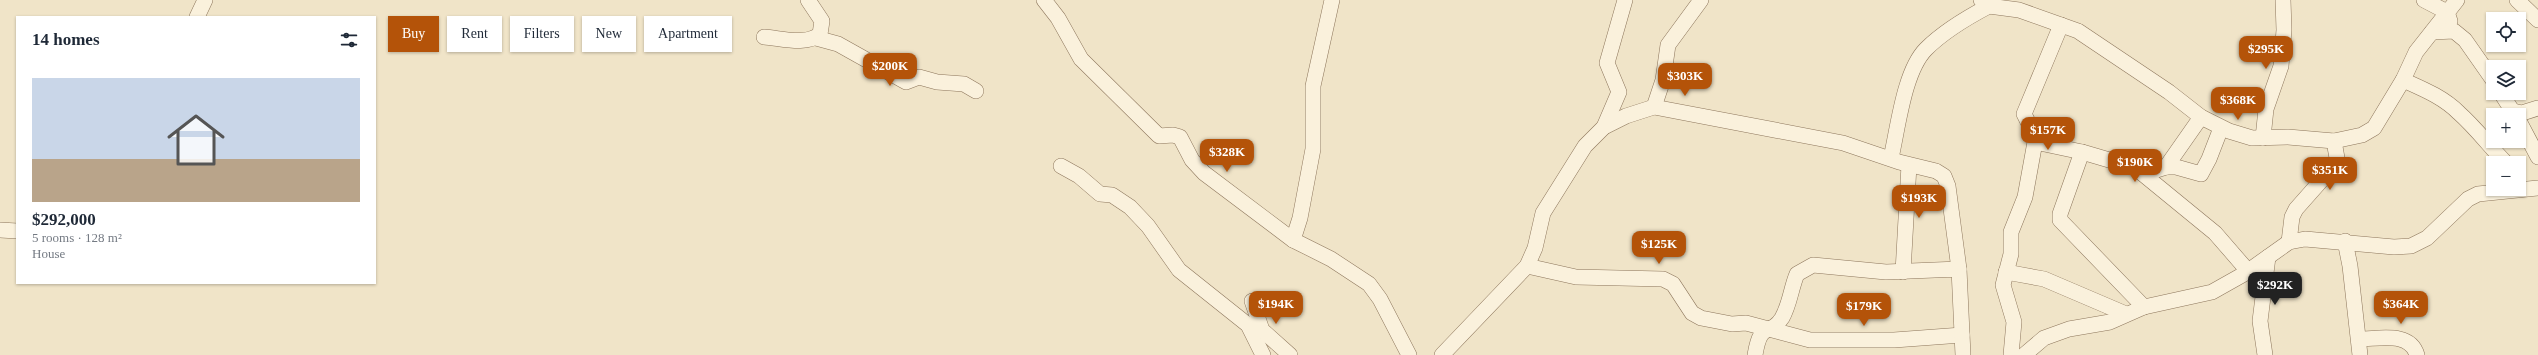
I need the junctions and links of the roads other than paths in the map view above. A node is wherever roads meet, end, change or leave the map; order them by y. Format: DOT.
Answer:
graph roads {
  1 [pos="205,0"];
  2 [pos="808,0"];
  3 [pos="1044,0"];
  4 [pos="1332,0"];
  5 [pos="1625,0"];
  6 [pos="1701,0"];
  7 [pos="2282,0"];
  8 [pos="2424,0"];
  9 [pos="2457,0"];
  10 [pos="2517,0"];
  11 [pos="1985,3"];
  12 [pos="2447,12"];
  13 [pos="197,16"];
  14 [pos="2538,20"];
  15 [pos="2061,25"];
  16 [pos="2454,31"];
  17 [pos="2432,32"];
  18 [pos="764,37"];
  19 [pos="816,38"];
  20 [pos="2486,70"];
  21 [pos="2403,80"];
  22 [pos="976,91"];
  23 [pos="1654,106"];
  24 [pos="2538,108"];
  25 [pos="2526,112"];
  26 [pos="2201,117"];
  27 [pos="1604,127"];
  28 [pos="2221,128"];
  29 [pos="2526,135"];
  30 [pos="2264,138"];
  31 [pos="2035,142"];
  32 [pos="2334,142"];
  33 [pos="2082,152"];
  34 [pos="2499,156"];
  35 [pos="2538,157"];
  36 [pos="1891,158"];
  37 [pos="1910,165"];
  38 [pos="1061,166"];
  39 [pos="2166,167"];
  40 [pos="2138,169"];
  41 [pos="2528,186"];
  42 [pos="0,230"];
  43 [pos="16,231"];
  44 [pos="1293,240"];
  45 [pos="2345,241"];
  46 [pos="2290,242"];
  47 [pos="2268,257"];
  48 [pos="1527,266"];
  49 [pos="1959,270"];
  50 [pos="2248,271"];
  51 [pos="1903,272"];
  52 [pos="2006,272"];
  53 [pos="1252,301"];
  54 [pos="2144,307"];
  55 [pos="2126,314"];
  56 [pos="1766,329"];
  57 [pos="1962,335"];
  58 [pos="2359,339"];
  59 [pos="1263,355"];
  60 [pos="1290,355"];
  61 [pos="1409,355"];
  62 [pos="1442,355"];
  63 [pos="1755,355"];
  64 [pos="1963,355"];
  65 [pos="2011,355"];
  66 [pos="2024,355"];
  67 [pos="2265,355"];
  68 [pos="2360,355"];
  69 [pos="2417,355"];
  1 -- 13 [label="street"];
  2 -- 19 [label="street"];
  3 -- 44 [label="street"];
  4 -- 44 [label="street"];
  5 -- 27 [label="street"];
  6 -- 23 [label="street"];
  7 -- 30 [label="street"];
  8 -- 12 [label="street"];
  9 -- 12 [label="street"];
  10 -- 14 [label="street"];
  11 -- 15 [label="street"];
  11 -- 36 [label="street"];
  12 -- 16 [label="street"];
  12 -- 17 [label="street"];
  15 -- 26 [label="street"];
  15 -- 31 [label="street"];
  16 -- 17 [label="street"];
  16 -- 20 [label="street"];
  17 -- 21 [label="street"];
  18 -- 19 [label="street"];
  19 -- 22 [label="street"];
  21 -- 32 [label="street"];
  21 -- 34 [label="street"];
  23 -- 27 [label="street"];
  23 -- 36 [label="street"];
  24 -- 25 [label="street"];
  26 -- 28 [label="street"];
  26 -- 39 [label="street"];
  27 -- 48 [label="street"];
  28 -- 30 [label="street"];
  28 -- 39 [label="street"];
  29 -- 35 [label="street"];
  30 -- 32 [label="street"];
  31 -- 33 [label="street"];
  31 -- 52 [label="street"];
  32 -- 46 [label="street"];
  33 -- 40 [label="street"];
  33 -- 54 [label="street"];
  36 -- 37 [label="street"];
  37 -- 49 [label="street"];
  37 -- 51 [label="street"];
  38 -- 59 [label="street"];
  39 -- 40 [label="street"];
  40 -- 50 [label="street"];
  41 -- 45 [label="street"];
  42 -- 43 [label="street"];
  44 -- 61 [label="street"];
  45 -- 46 [label="street"];
  45 -- 58 [label="street"];
  46 -- 47 [label="street"];
  47 -- 50 [label="street"];
  47 -- 67 [label="street"];
  48 -- 56 [label="street"];
  48 -- 62 [label="street"];
  49 -- 51 [label="street"];
  49 -- 57 [label="street"];
  50 -- 54 [label="street"];
  51 -- 56 [label="street"];
  52 -- 55 [label="street"];
  52 -- 65 [label="street"];
  53 -- 60 [label="street"];
  54 -- 55 [label="street"];
  55 -- 66 [label="street"];
  56 -- 57 [label="street"];
  56 -- 63 [label="street"];
  57 -- 64 [label="street"];
  58 -- 68 [label="street"];
  58 -- 69 [label="street"];
}
